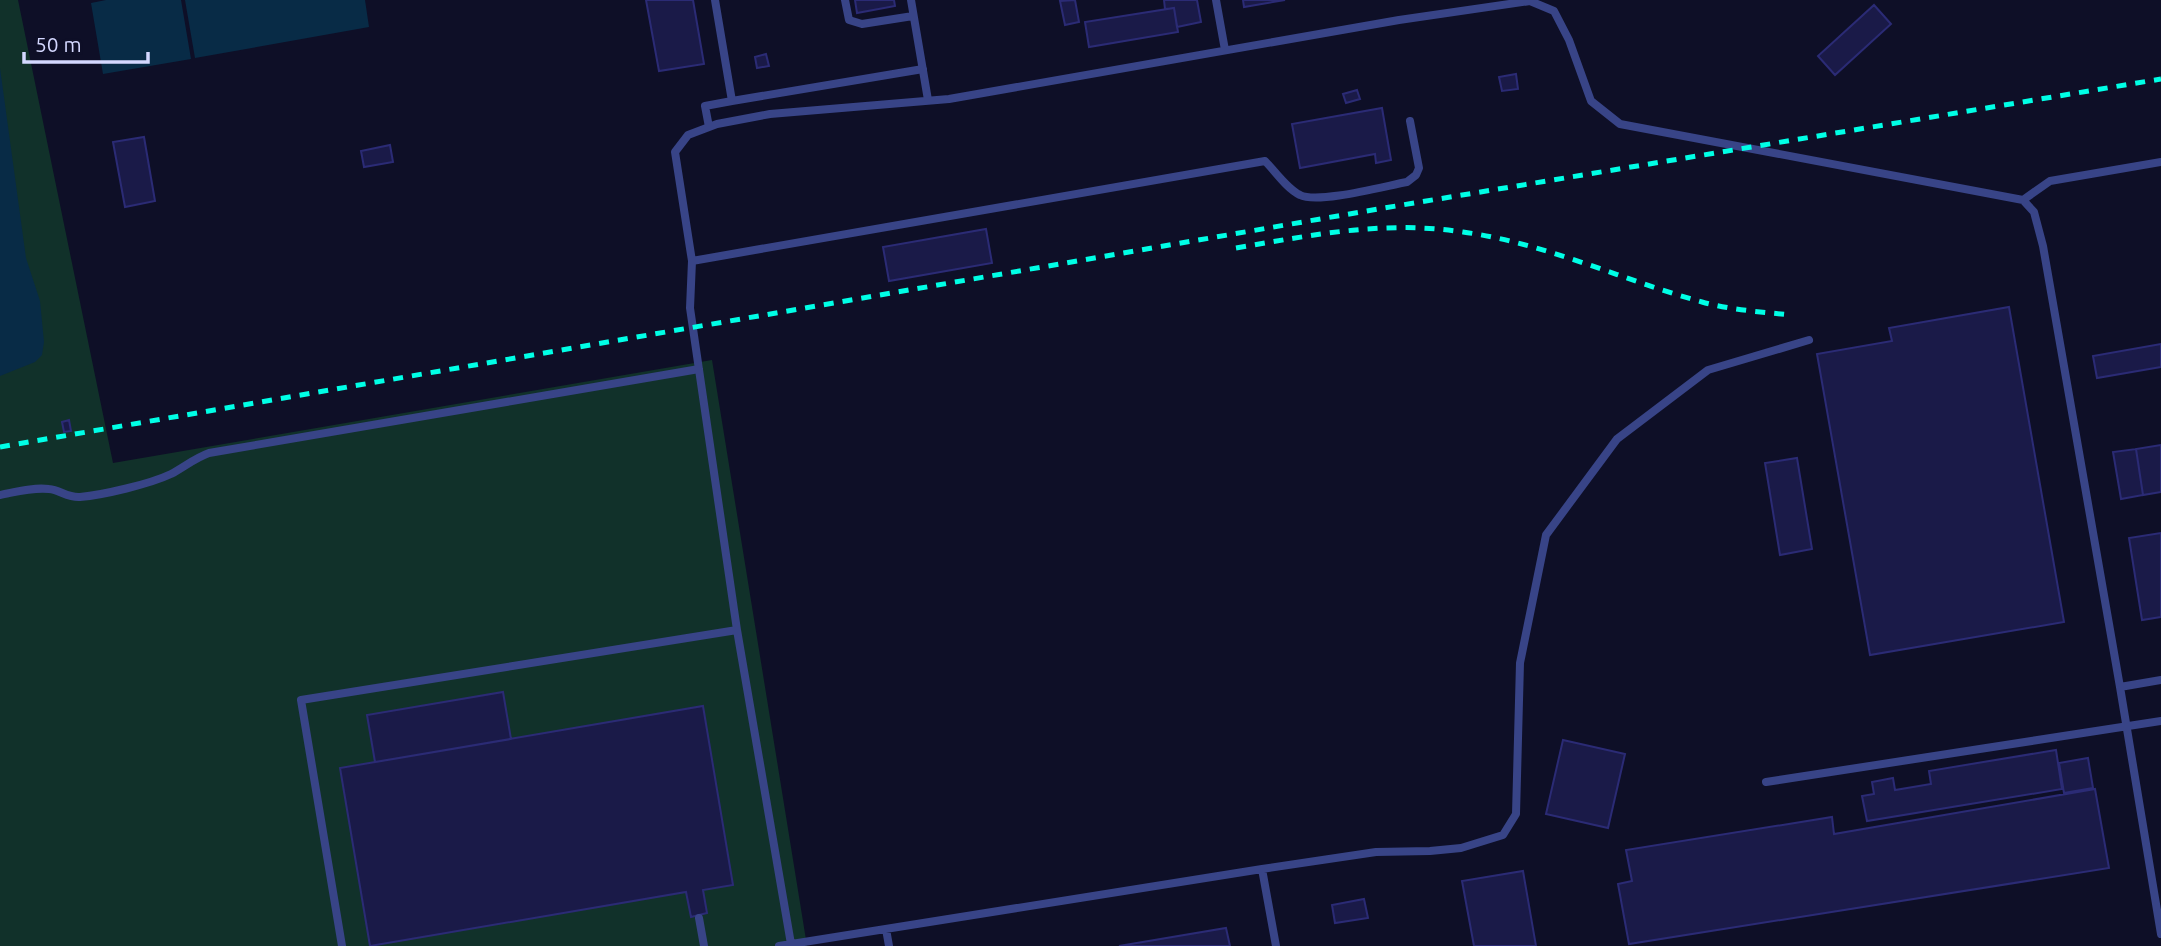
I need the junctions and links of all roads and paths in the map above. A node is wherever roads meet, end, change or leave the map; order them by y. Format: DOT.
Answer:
graph roads {
  1 [pos="715,0"];
  2 [pos="845,0"];
  3 [pos="911,0"];
  4 [pos="1216,0"];
  5 [pos="914,16"];
  6 [pos="1225,51"];
  7 [pos="923,69"];
  8 [pos="928,100"];
  9 [pos="732,101"];
  10 [pos="1410,121"];
  11 [pos="709,127"];
  12 [pos="2161,162"];
  13 [pos="2023,200"];
  14 [pos="692,261"];
  15 [pos="1809,340"];
  16 [pos="699,369"];
  17 [pos="0,495"];
  18 [pos="737,630"];
  19 [pos="2161,680"];
  20 [pos="2120,687"];
  21 [pos="2161,721"];
  22 [pos="2127,727"];
  23 [pos="1766,782"];
  24 [pos="1262,869"];
  25 [pos="699,918"];
  26 [pos="887,929"];
  27 [pos="2161,934"];
  28 [pos="791,944"];
  29 [pos="342,946"];
  30 [pos="704,946"];
  31 [pos="779,946"];
  32 [pos="889,946"];
  33 [pos="1276,946"];
  1 -- 9 [label="lane"];
  2 -- 5 [label="lane"];
  3 -- 5 [label="lane"];
  4 -- 6 [label="lane"];
  5 -- 7 [label="lane"];
  6 -- 8 [label="lane"];
  6 -- 13 [label="lane"];
  7 -- 8 [label="lane"];
  7 -- 9 [label="lane"];
  8 -- 11 [label="lane"];
  9 -- 11 [label="lane"];
  10 -- 14 [label="lane"];
  11 -- 14 [label="lane"];
  12 -- 13 [label="lane"];
  13 -- 20 [label="lane"];
  14 -- 16 [label="lane"];
  15 -- 24 [label="lane"];
  16 -- 17 [label="lane"];
  16 -- 18 [label="lane"];
  18 -- 28 [label="lane"];
  18 -- 29 [label="lane"];
  19 -- 20 [label="lane"];
  20 -- 22 [label="lane"];
  21 -- 22 [label="lane"];
  22 -- 23 [label="lane"];
  22 -- 27 [label="lane"];
  24 -- 26 [label="lane"];
  24 -- 33 [label="lane"];
  25 -- 30 [label="lane"];
  26 -- 28 [label="lane"];
  26 -- 32 [label="lane"];
  28 -- 31 [label="lane"];
}
